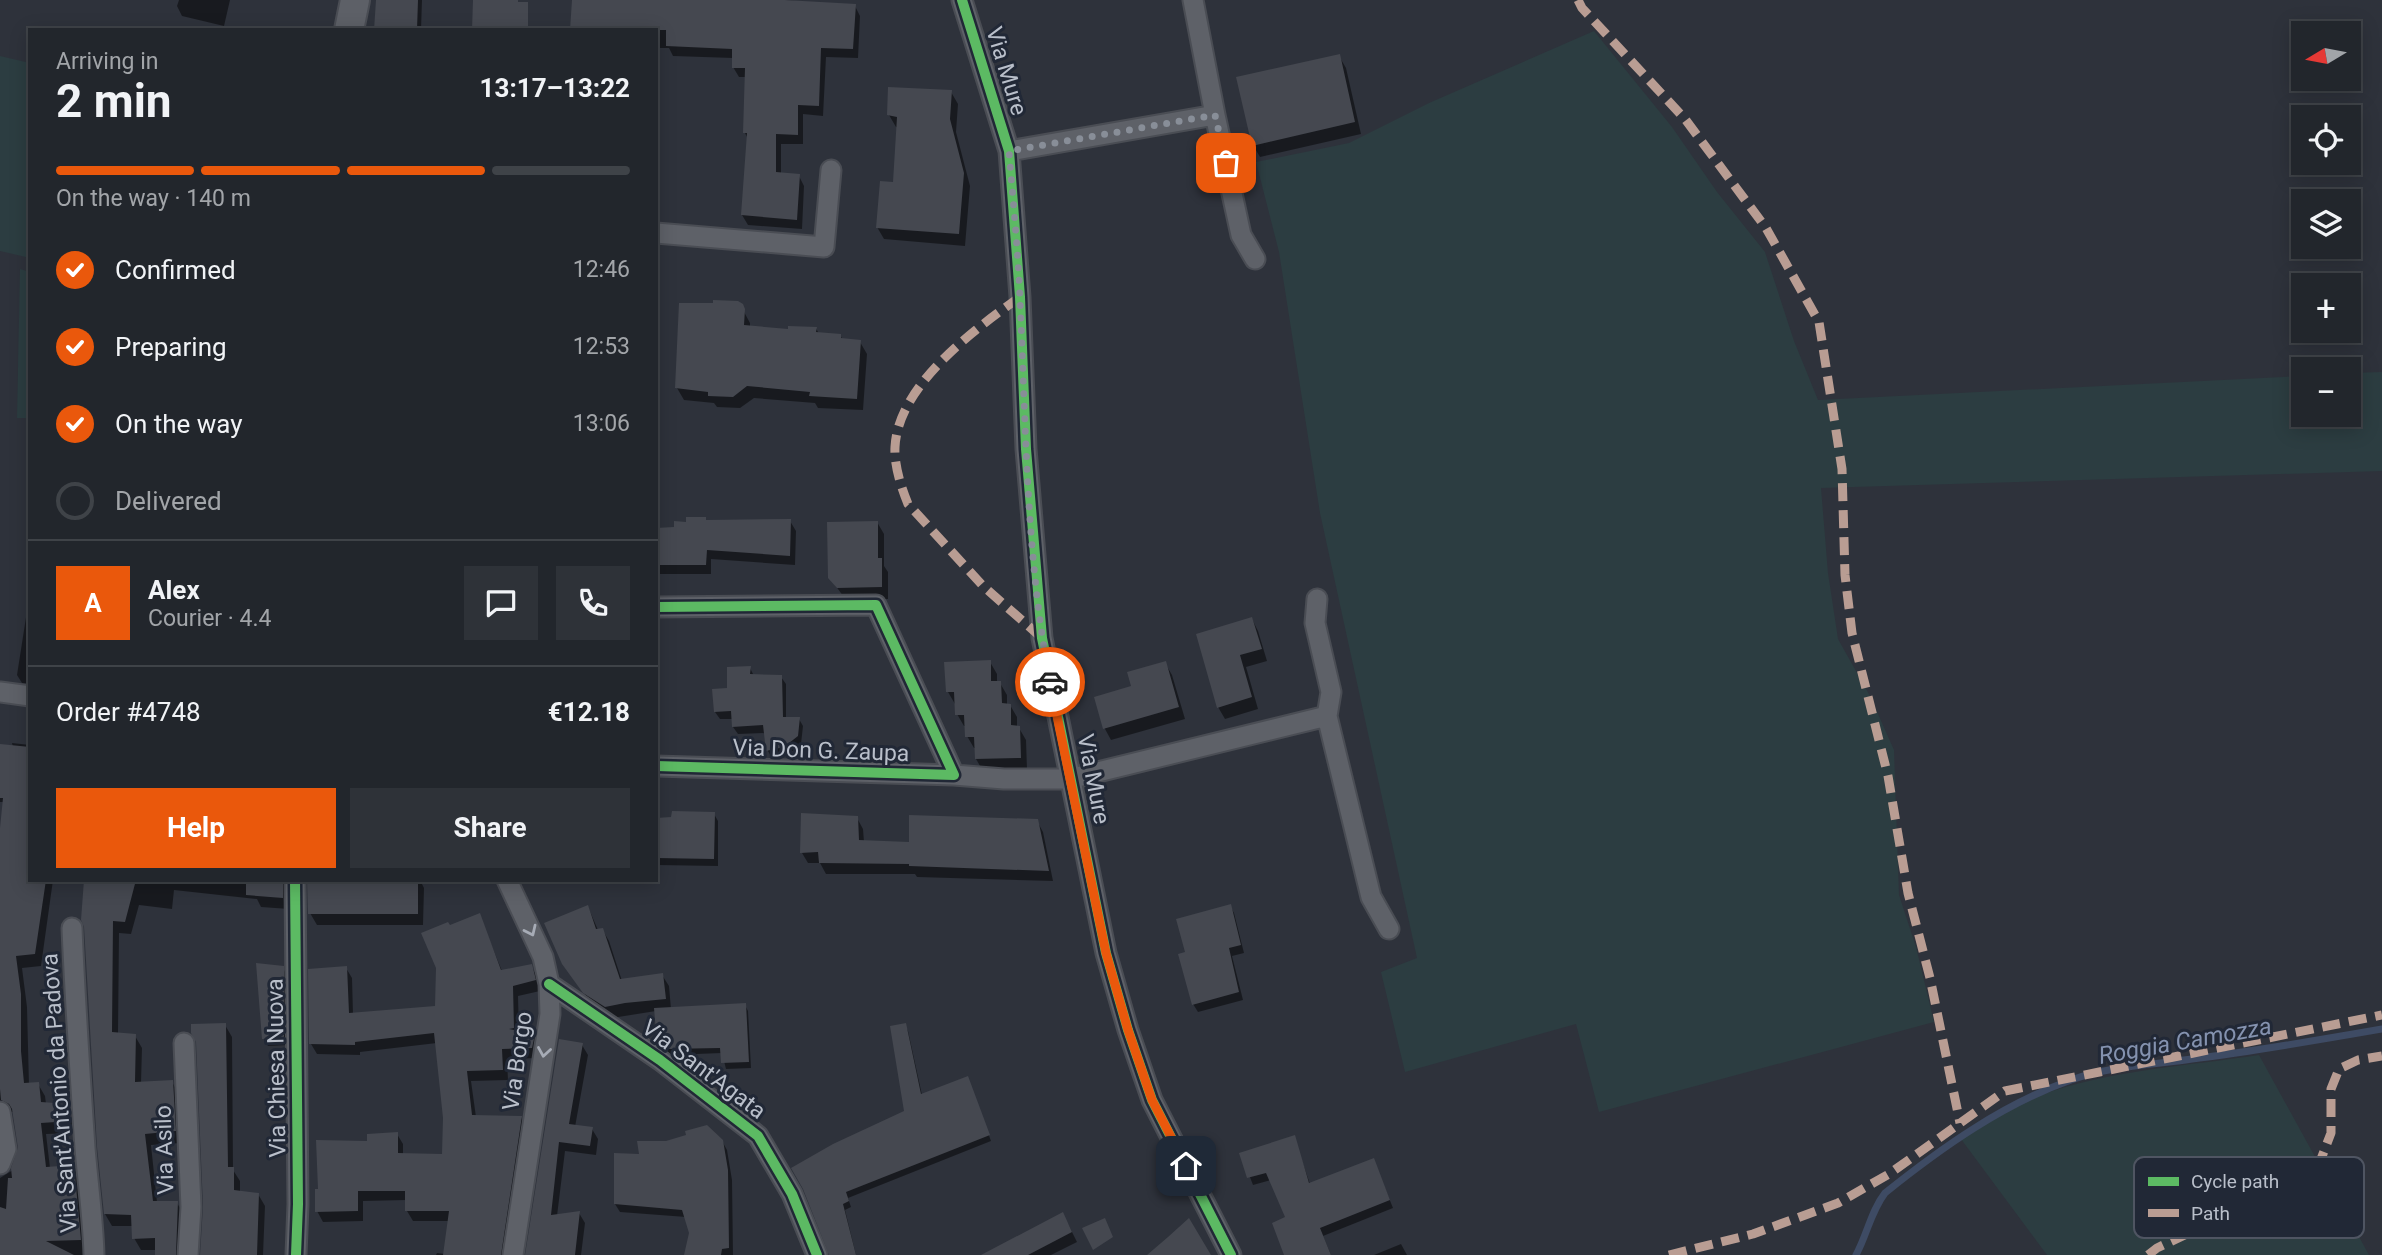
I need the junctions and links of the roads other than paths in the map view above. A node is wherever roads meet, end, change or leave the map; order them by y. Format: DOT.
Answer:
graph roads {
  1 [pos="355,0"];
  2 [pos="962,0"];
  3 [pos="1193,0"];
  4 [pos="349,28"];
  5 [pos="1215,115"];
  6 [pos="1009,151"];
  7 [pos="831,170"];
  8 [pos="658,233"];
  9 [pos="1255,259"];
  10 [pos="1317,599"];
  11 [pos="658,607"];
  12 [pos="0,692"];
  13 [pos="28,696"];
  14 [pos="1327,716"];
  15 [pos="658,766"];
  16 [pos="954,775"];
  17 [pos="1069,779"];
  18 [pos="295,882"];
  19 [pos="508,882"];
  20 [pos="72,928"];
  21 [pos="1389,929"];
  22 [pos="549,984"];
  23 [pos="184,1043"];
  24 [pos="0,1112"];
  25 [pos="0,1164"];
  26 [pos="94,1255"];
  27 [pos="188,1255"];
  28 [pos="296,1255"];
  29 [pos="513,1255"];
  30 [pos="817,1255"];
  31 [pos="1231,1255"];
  1 -- 4 [label="street"];
  2 -- 6 [label="street, Via Mure"];
  3 -- 5 [label="street"];
  5 -- 6 [label="street"];
  5 -- 9 [label="street"];
  6 -- 17 [label="street, Via Mure"];
  7 -- 8 [label="street"];
  10 -- 14 [label="street"];
  11 -- 16 [label="street, Via Don G. Zaupa"];
  12 -- 13 [label="street"];
  14 -- 17 [label="street, Via Don G. Zaupa"];
  14 -- 21 [label="street"];
  15 -- 16 [label="street, Via Don G. Zaupa"];
  16 -- 17 [label="street, Via Don G. Zaupa"];
  17 -- 31 [label="street, Via Mure"];
  18 -- 28 [label="street, Via Chiesa Nuova"];
  19 -- 22 [label="street, Via Borgo, one-way"];
  20 -- 26 [label="street, Via Sant'Antonio da Padova"];
  22 -- 29 [label="street, Via Borgo, one-way"];
  22 -- 30 [label="street, Via Sant'Agata"];
  23 -- 27 [label="street, Via Asilo"];
  24 -- 25 [label="street"];
}
